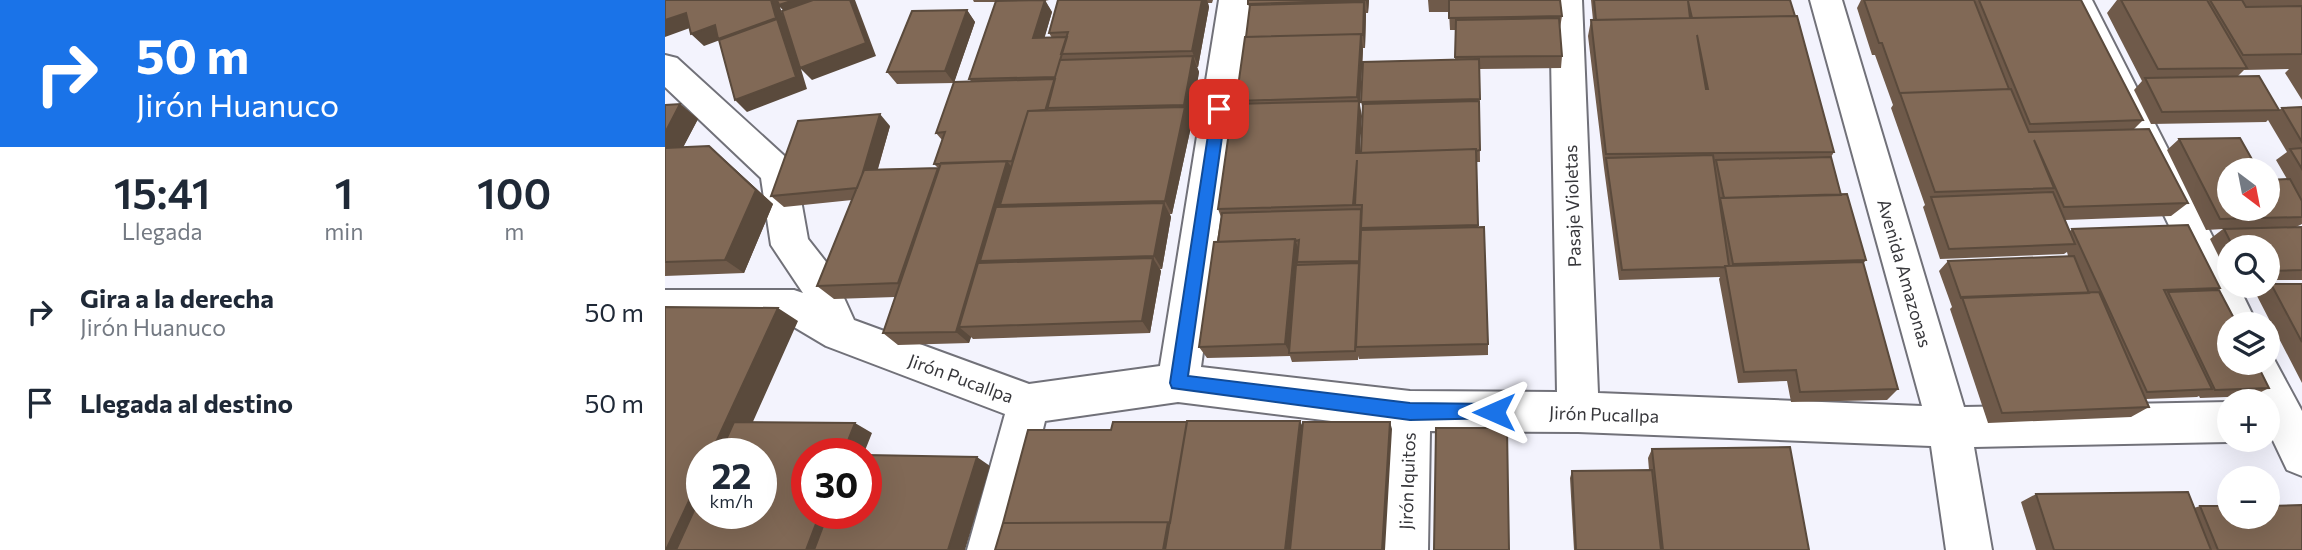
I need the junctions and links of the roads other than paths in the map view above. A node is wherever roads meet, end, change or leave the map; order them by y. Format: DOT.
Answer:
graph roads {
  1 [pos="1235,0"];
  2 [pos="1566,0"];
  3 [pos="1826,0"];
  4 [pos="2075,0"];
  5 [pos="665,67"];
  6 [pos="702,100"];
  7 [pos="665,107"];
  8 [pos="665,307"];
  9 [pos="2231,312"];
  10 [pos="840,333"];
  11 [pos="2262,375"];
  12 [pos="1178,383"];
  13 [pos="1029,404"];
  14 [pos="1410,411"];
  15 [pos="1578,412"];
  16 [pos="2217,422"];
  17 [pos="1949,426"];
  18 [pos="2289,429"];
  19 [pos="990,550"];
  20 [pos="1405,550"];
  21 [pos="1969,550"];
  1 -- 12 [label="street"];
  2 -- 15 [label="street, Pasaje Violetas"];
  3 -- 17 [label="street, Avenida Amazonas"];
  4 -- 9 [label="street"];
  5 -- 6 [label="street"];
  6 -- 7 [label="street"];
  6 -- 10 [label="street"];
  8 -- 10 [label="street, Jirón Pucallpa"];
  10 -- 13 [label="street, Jirón Pucallpa"];
  11 -- 18 [label="street"];
  12 -- 13 [label="street, Jirón Pucallpa"];
  12 -- 14 [label="street, Jirón Pucallpa"];
  13 -- 19 [label="street"];
  14 -- 15 [label="street, Jirón Pucallpa"];
  14 -- 20 [label="street, Jirón Iquitos"];
  15 -- 17 [label="street, Jirón Pucallpa"];
  16 -- 17 [label="street, Jirón Pucallpa"];
  17 -- 21 [label="street, Avenida Amazonas"];
}
